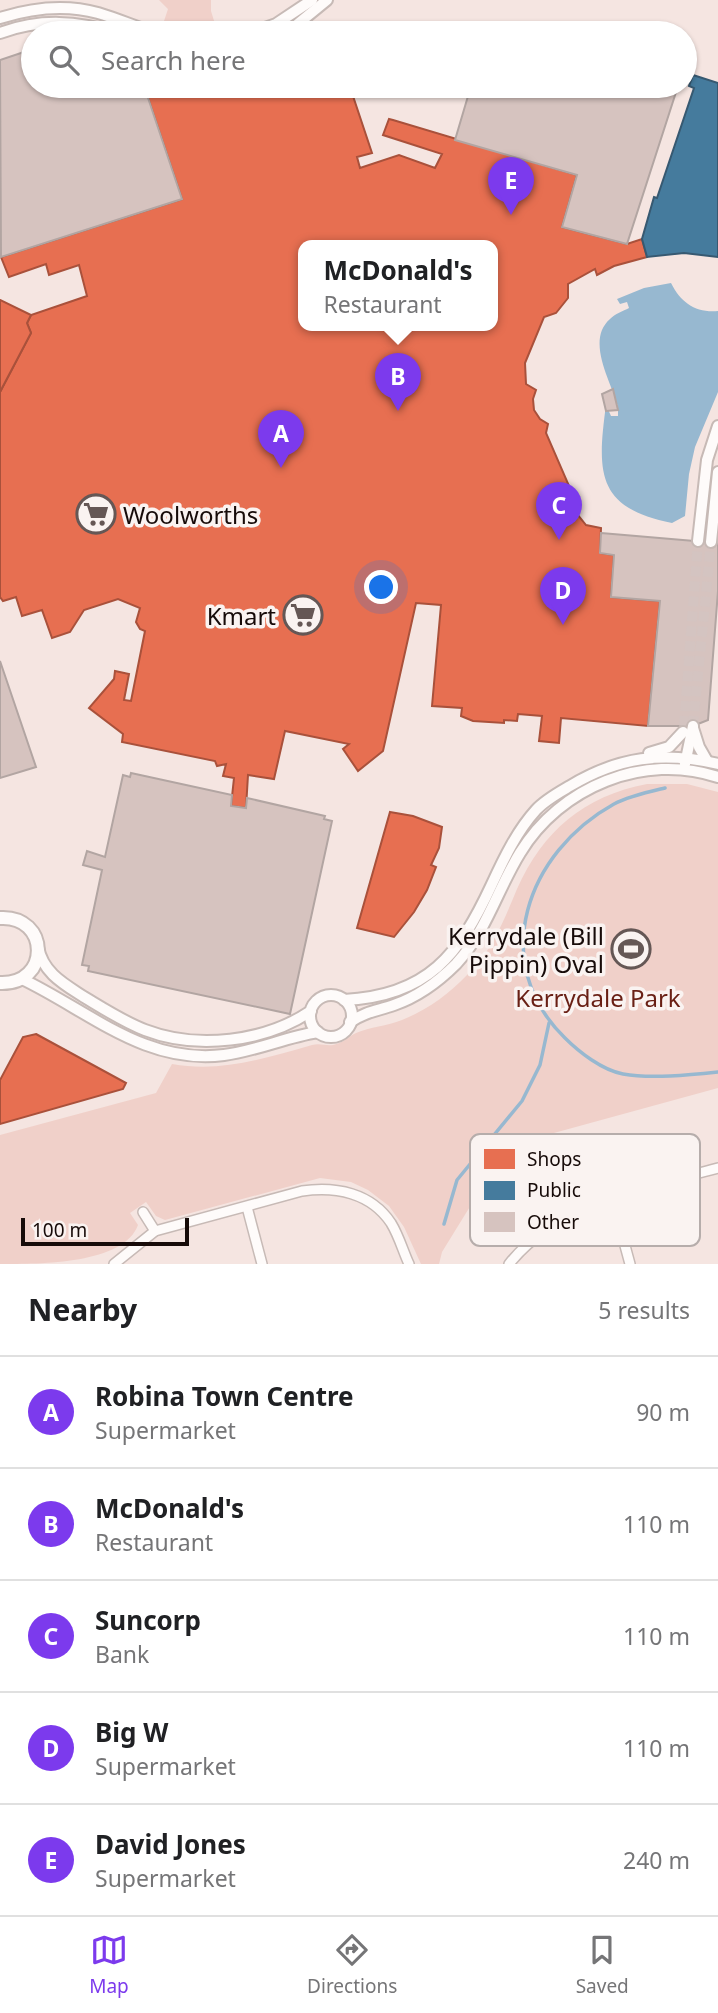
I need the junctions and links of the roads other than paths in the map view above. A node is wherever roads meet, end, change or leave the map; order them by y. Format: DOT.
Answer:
graph roads {
  1 [pos="312,0"];
  2 [pos="327,0"];
  3 [pos="0,18"];
  4 [pos="120,21"];
  5 [pos="280,21"];
  6 [pos="301,21"];
  7 [pos="21,26"];
  8 [pos="0,33"];
  9 [pos="718,426"];
  10 [pos="718,472"];
  11 [pos="698,541"];
  12 [pos="711,542"];
  13 [pos="687,728"];
  14 [pos="634,760"];
  15 [pos="684,761"];
  16 [pos="713,762"];
  17 [pos="718,777"];
  18 [pos="0,918"];
  19 [pos="38,947"];
  20 [pos="22,979"];
  21 [pos="3,985"];
  22 [pos="344,1000"];
  23 [pos="311,1011"];
  24 [pos="350,1022"];
  25 [pos="318,1032"];
  26 [pos="718,1168"];
  27 [pos="700,1173"];
  28 [pos="247,1207"];
  29 [pos="142,1213"];
  30 [pos="155,1231"];
  31 [pos="526,1246"];
  32 [pos="625,1246"];
  33 [pos="114,1264"];
  34 [pos="262,1264"];
  35 [pos="409,1264"];
  36 [pos="509,1264"];
  37 [pos="630,1264"];
  1 -- 5 [label="street"];
  2 -- 6 [label="street"];
  3 -- 4 [label="street"];
  7 -- 8 [label="street"];
  9 -- 11 [label="street"];
  10 -- 12 [label="street"];
  13 -- 14 [label="street"];
  13 -- 15 [label="street"];
  13 -- 16 [label="street"];
  14 -- 15 [label="street"];
  14 -- 22 [label="street"];
  15 -- 16 [label="street"];
  15 -- 17 [label="street"];
  15 -- 24 [label="street"];
  18 -- 19 [label="main road"];
  19 -- 20 [label="main road"];
  19 -- 23 [label="street"];
  20 -- 21 [label="main road"];
  20 -- 25 [label="street"];
  22 -- 23 [label="street"];
  22 -- 24 [label="street"];
  23 -- 25 [label="street"];
  24 -- 25 [label="street"];
  26 -- 27 [label="street"];
  28 -- 30 [label="street"];
  28 -- 34 [label="street"];
  28 -- 35 [label="street"];
  29 -- 30 [label="street"];
  30 -- 33 [label="street"];
  31 -- 36 [label="street"];
  32 -- 37 [label="street"];
}
